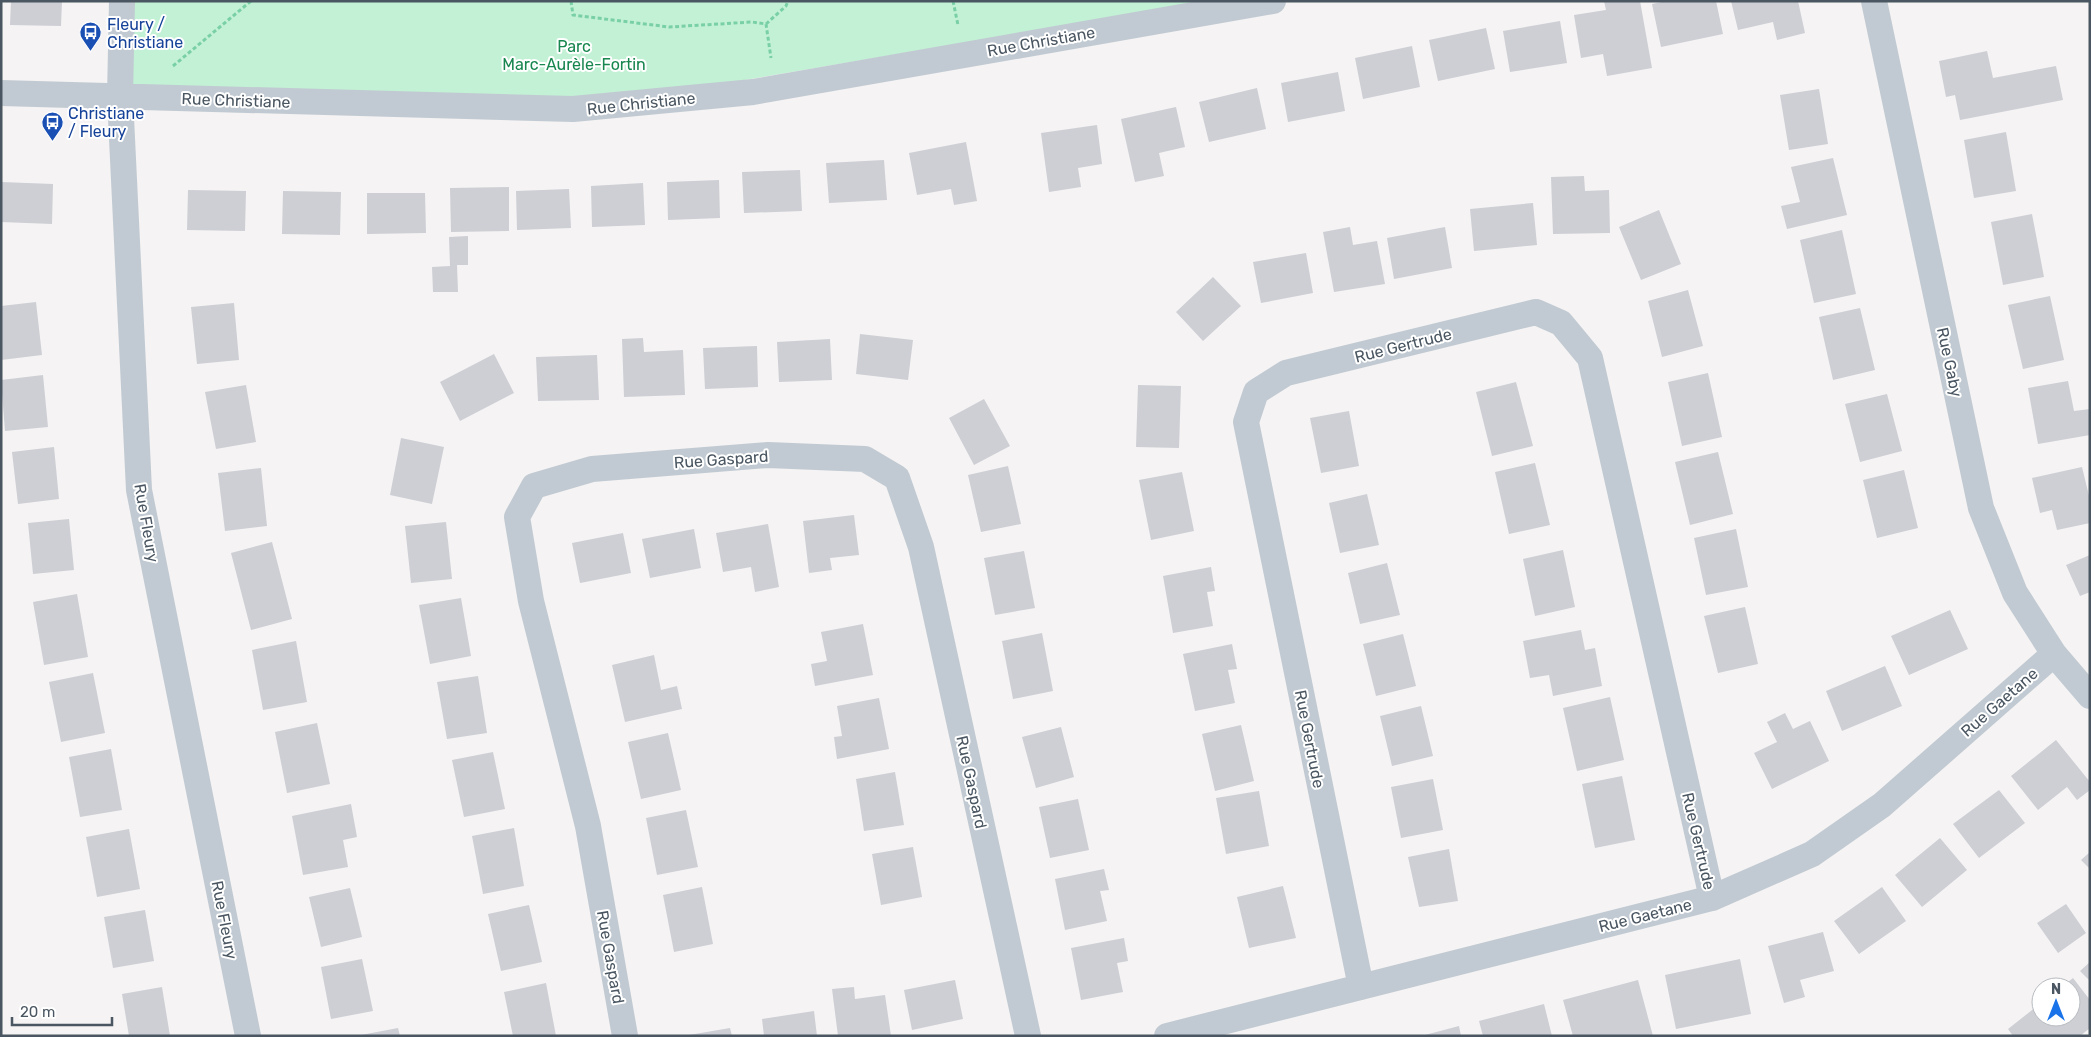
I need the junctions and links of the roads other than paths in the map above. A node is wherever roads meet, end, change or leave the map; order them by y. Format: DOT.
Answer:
graph roads {
  1 [pos="122,1"];
  2 [pos="1273,1"];
  3 [pos="1874,1"];
  4 [pos="1,93"];
  5 [pos="120,97"];
  6 [pos="2054,654"];
  7 [pos="2090,696"];
  8 [pos="1712,898"];
  9 [pos="1361,987"];
  10 [pos="248,1036"];
  11 [pos="625,1036"];
  12 [pos="1028,1036"];
  13 [pos="1167,1036"];
  1 -- 5 [label="street, Rue Fleury"];
  2 -- 5 [label="street, Rue Christiane"];
  3 -- 6 [label="street, Rue Gaby"];
  4 -- 5 [label="street, Rue Christiane"];
  5 -- 10 [label="street, Rue Fleury"];
  6 -- 7 [label="street, Rue Gaby"];
  6 -- 8 [label="street, Rue Gaetane"];
  8 -- 9 [label="street, Rue Gaetane"];
  8 -- 9 [label="street, Rue Gertrude"];
  9 -- 13 [label="street, Rue Gaetane"];
  11 -- 12 [label="street, Rue Gaspard"];
}
